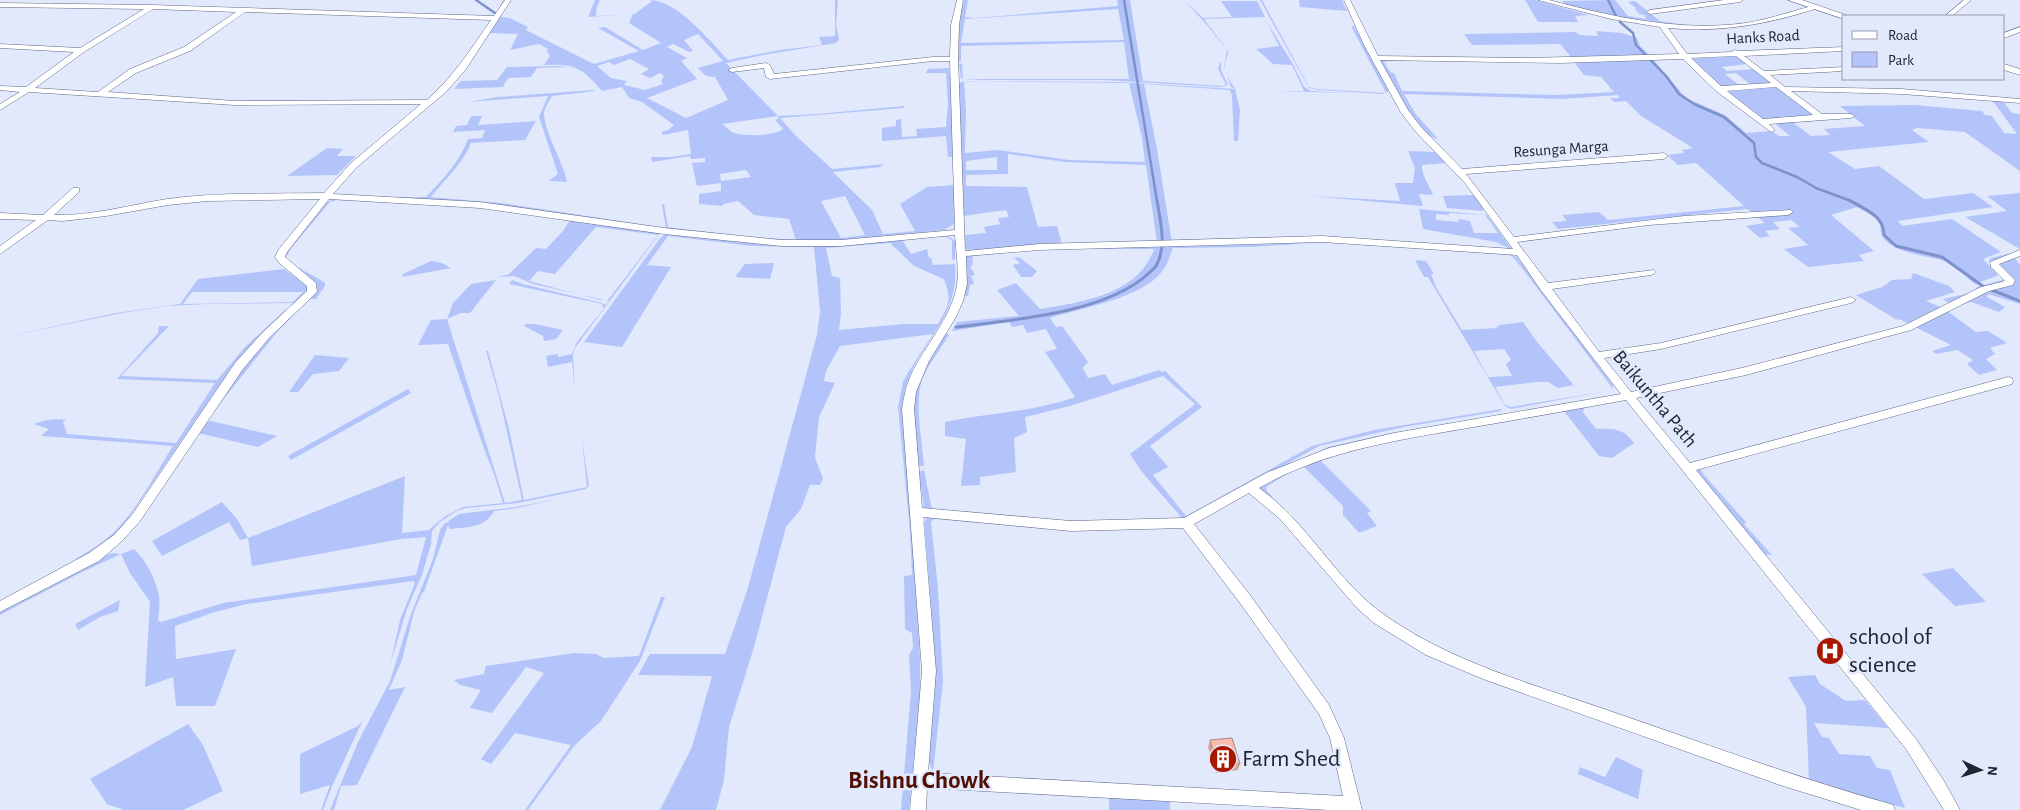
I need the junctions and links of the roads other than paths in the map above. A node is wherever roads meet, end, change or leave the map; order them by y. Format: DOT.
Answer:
graph roads {
  1 [pos="508,0"];
  2 [pos="960,0"];
  3 [pos="1347,0"];
  4 [pos="1541,0"];
  5 [pos="1740,0"];
  6 [pos="1793,0"];
  7 [pos="1968,0"];
  8 [pos="0,5"];
  9 [pos="152,7"];
  10 [pos="1816,7"];
  11 [pos="243,10"];
  12 [pos="1650,12"];
  13 [pos="1842,15"];
  14 [pos="1949,15"];
  15 [pos="495,18"];
  16 [pos="1663,26"];
  17 [pos="2020,29"];
  18 [pos="2005,36"];
  19 [pos="0,46"];
  20 [pos="1842,48"];
  21 [pos="82,50"];
  22 [pos="1735,52"];
  23 [pos="1684,56"];
  24 [pos="1375,58"];
  25 [pos="954,59"];
  26 [pos="1842,69"];
  27 [pos="2005,69"];
  28 [pos="732,70"];
  29 [pos="2020,72"];
  30 [pos="1761,73"];
  31 [pos="1780,87"];
  32 [pos="0,88"];
  33 [pos="29,89"];
  34 [pos="1719,89"];
  35 [pos="99,95"];
  36 [pos="2020,101"];
  37 [pos="430,102"];
  38 [pos="0,108"];
  39 [pos="1851,116"];
  40 [pos="1820,117"];
  41 [pos="1762,122"];
  42 [pos="1771,130"];
  43 [pos="1664,156"];
  44 [pos="1460,172"];
  45 [pos="76,190"];
  46 [pos="327,196"];
  47 [pos="1788,212"];
  48 [pos="0,216"];
  49 [pos="45,218"];
  50 [pos="960,232"];
  51 [pos="1511,240"];
  52 [pos="0,251"];
  53 [pos="1518,252"];
  54 [pos="2020,253"];
  55 [pos="960,254"];
  56 [pos="1651,272"];
  57 [pos="1544,287"];
  58 [pos="1851,300"];
  59 [pos="1596,356"];
  60 [pos="2008,381"];
  61 [pos="1629,396"];
  62 [pos="1688,468"];
  63 [pos="1249,487"];
  64 [pos="917,512"];
  65 [pos="1186,523"];
  66 [pos="0,607"];
  67 [pos="919,780"];
  68 [pos="1353,807"];
  69 [pos="918,810"];
  70 [pos="1887,810"];
  71 [pos="1952,810"];
  1 -- 15 [label="street"];
  2 -- 25 [label="street"];
  3 -- 24 [label="street, Baikuntha Path"];
  4 -- 16 [label="street"];
  5 -- 12 [label="street"];
  6 -- 10 [label="street"];
  7 -- 14 [label="street"];
  8 -- 9 [label="street"];
  9 -- 11 [label="street"];
  9 -- 21 [label="street"];
  10 -- 13 [label="street"];
  10 -- 16 [label="street"];
  11 -- 15 [label="street"];
  11 -- 35 [label="street"];
  15 -- 37 [label="street"];
  16 -- 23 [label="street"];
  17 -- 18 [label="street"];
  19 -- 21 [label="street"];
  20 -- 22 [label="street, Hanks Road"];
  21 -- 33 [label="street"];
  22 -- 23 [label="street, Hanks Road"];
  22 -- 30 [label="street"];
  23 -- 24 [label="street, Hanks Road"];
  23 -- 34 [label="street"];
  24 -- 44 [label="street, Baikuntha Path"];
  25 -- 28 [label="street"];
  25 -- 50 [label="street"];
  26 -- 30 [label="street"];
  27 -- 29 [label="street"];
  30 -- 31 [label="street"];
  31 -- 34 [label="street"];
  31 -- 36 [label="street"];
  31 -- 40 [label="street"];
  32 -- 33 [label="street"];
  33 -- 35 [label="street"];
  33 -- 38 [label="street"];
  34 -- 41 [label="street"];
  35 -- 37 [label="street"];
  37 -- 46 [label="street"];
  39 -- 40 [label="street"];
  40 -- 41 [label="street"];
  41 -- 42 [label="street"];
  43 -- 44 [label="street, Resunga Marga"];
  44 -- 51 [label="street, Baikuntha Path"];
  45 -- 49 [label="street"];
  46 -- 49 [label="street"];
  46 -- 50 [label="street"];
  46 -- 66 [label="street"];
  47 -- 51 [label="street"];
  48 -- 49 [label="street"];
  49 -- 52 [label="street"];
  50 -- 55 [label="street"];
  51 -- 53 [label="street, Baikuntha Path"];
  53 -- 55 [label="street"];
  53 -- 57 [label="street, Baikuntha Path"];
  54 -- 61 [label="street"];
  55 -- 64 [label="street"];
  56 -- 57 [label="street"];
  57 -- 59 [label="street, Baikuntha Path"];
  58 -- 59 [label="street"];
  59 -- 61 [label="street, Baikuntha Path"];
  60 -- 62 [label="street"];
  61 -- 62 [label="street, Baikuntha Path"];
  61 -- 63 [label="street"];
  62 -- 71 [label="street, Baikuntha Path"];
  63 -- 65 [label="street"];
  63 -- 70 [label="street"];
  64 -- 65 [label="street"];
  64 -- 67 [label="street"];
  65 -- 68 [label="street"];
  67 -- 68 [label="street"];
  67 -- 69 [label="street"];
}
